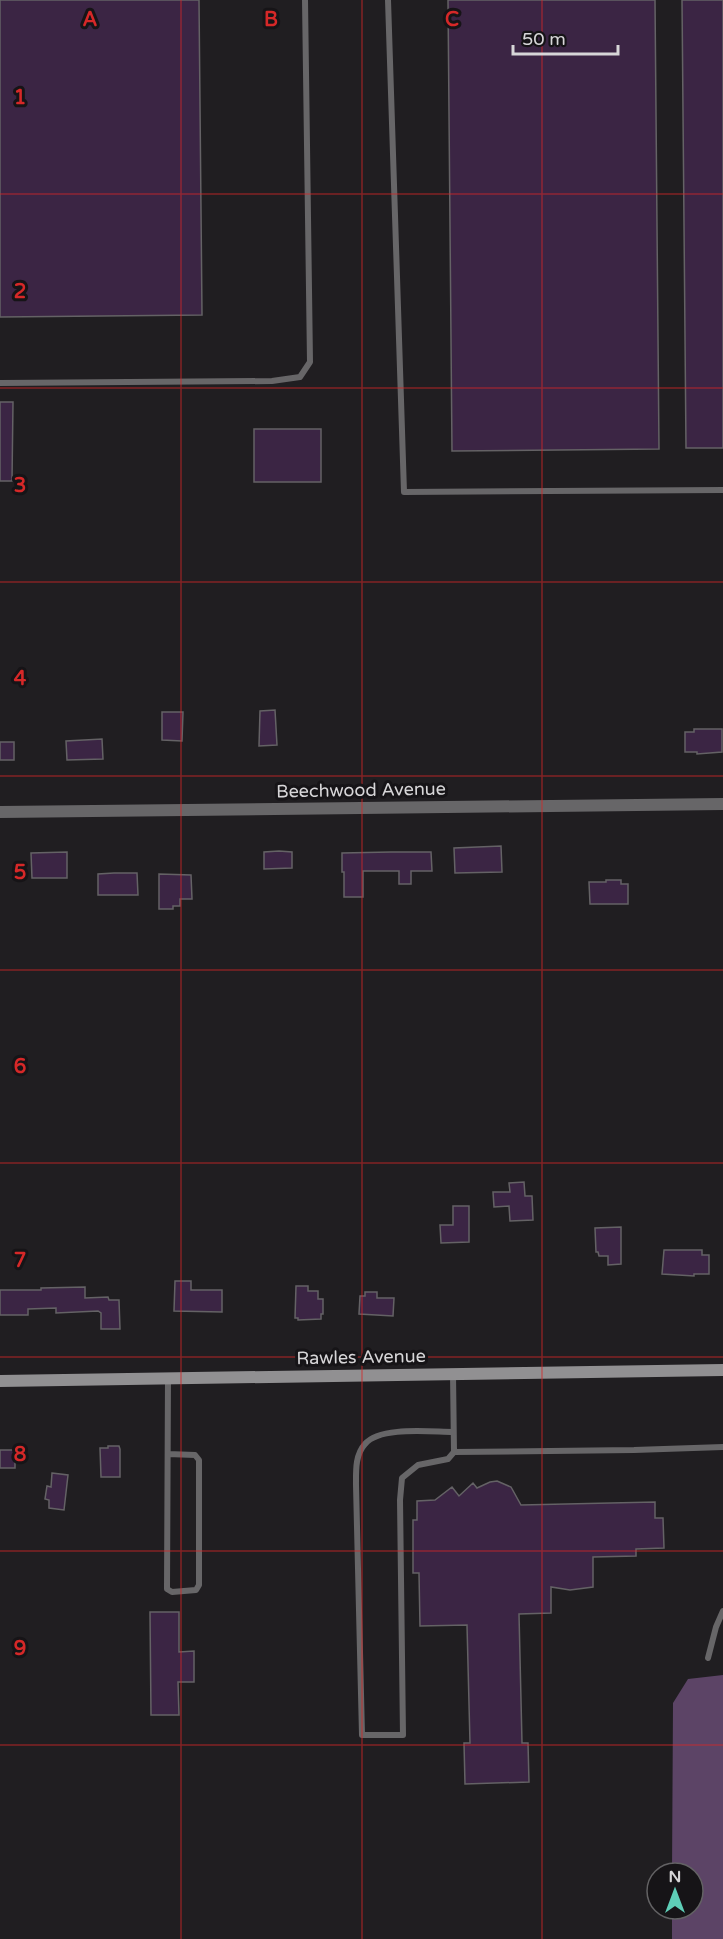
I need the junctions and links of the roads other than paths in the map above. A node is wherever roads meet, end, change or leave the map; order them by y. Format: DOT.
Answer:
graph roads {
  1 [pos="305,0"];
  2 [pos="388,0"];
  3 [pos="0,383"];
  4 [pos="723,490"];
  5 [pos="723,804"];
  6 [pos="0,812"];
  7 [pos="723,1370"];
  8 [pos="453,1374"];
  9 [pos="168,1377"];
  10 [pos="0,1381"];
  11 [pos="453,1432"];
  12 [pos="723,1447"];
  13 [pos="454,1452"];
  14 [pos="168,1454"];
  15 [pos="723,1611"];
  16 [pos="708,1658"];
  1 -- 3 [label="lane"];
  2 -- 4 [label="lane"];
  5 -- 6 [label="street, Beechwood Avenue"];
  7 -- 8 [label="street, Rawles Avenue"];
  8 -- 9 [label="street, Rawles Avenue"];
  8 -- 11 [label="lane"];
  9 -- 10 [label="street, Rawles Avenue"];
  9 -- 14 [label="lane"];
  11 -- 13 [label="lane"];
  11 -- 13 [label="lane"];
  12 -- 13 [label="lane"];
  14 -- 14 [label="lane"];
  15 -- 16 [label="lane"];
}
